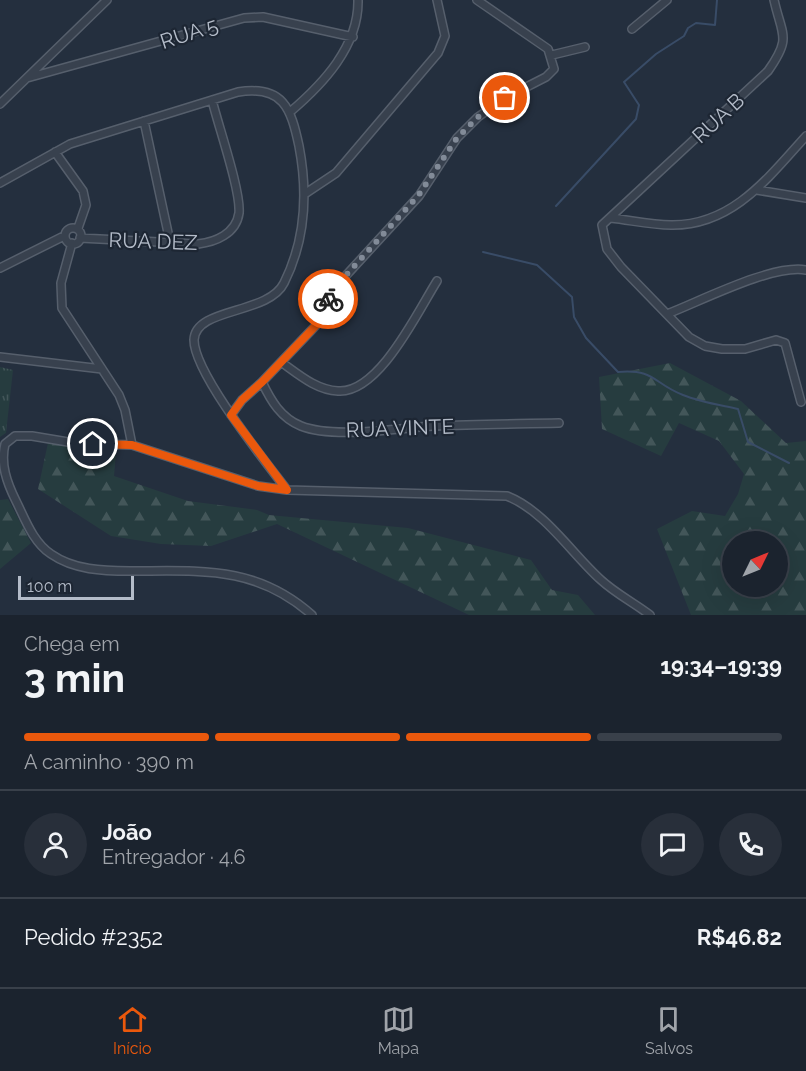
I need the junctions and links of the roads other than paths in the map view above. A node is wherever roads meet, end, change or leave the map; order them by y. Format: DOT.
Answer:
graph roads {
  1 [pos="107,0"];
  2 [pos="358,0"];
  3 [pos="437,0"];
  4 [pos="477,0"];
  5 [pos="667,0"];
  6 [pos="774,0"];
  7 [pos="632,29"];
  8 [pos="353,37"];
  9 [pos="585,47"];
  10 [pos="552,55"];
  11 [pos="27,78"];
  12 [pos="212,100"];
  13 [pos="0,104"];
  14 [pos="290,112"];
  15 [pos="144,121"];
  16 [pos="806,136"];
  17 [pos="55,152"];
  18 [pos="0,183"];
  19 [pos="757,190"];
  20 [pos="306,193"];
  21 [pos="806,198"];
  22 [pos="611,218"];
  23 [pos="78,228"];
  24 [pos="64,236"];
  25 [pos="80,238"];
  26 [pos="170,242"];
  27 [pos="72,243"];
  28 [pos="0,268"];
  29 [pos="806,270"];
  30 [pos="437,281"];
  31 [pos="667,314"];
  32 [pos="0,357"];
  33 [pos="281,362"];
  34 [pos="102,369"];
  35 [pos="262,382"];
  36 [pos="801,402"];
  37 [pos="231,415"];
  38 [pos="559,423"];
  39 [pos="132,445"];
  40 [pos="287,490"];
  41 [pos="312,615"];
  42 [pos="650,615"];
  1 -- 11 [label="street"];
  2 -- 8 [label="street"];
  3 -- 20 [label="street"];
  4 -- 10 [label="street"];
  5 -- 7 [label="street"];
  6 -- 22 [label="street, RUA B"];
  8 -- 11 [label="street, RUA 5"];
  8 -- 14 [label="street"];
  9 -- 10 [label="street"];
  10 -- 33 [label="street"];
  11 -- 13 [label="street"];
  12 -- 14 [label="street"];
  12 -- 15 [label="street"];
  12 -- 26 [label="street, RUA DEZ"];
  14 -- 20 [label="street"];
  15 -- 17 [label="street"];
  15 -- 26 [label="street"];
  16 -- 19 [label="street"];
  17 -- 18 [label="street"];
  17 -- 23 [label="street"];
  19 -- 21 [label="street"];
  19 -- 22 [label="street"];
  20 -- 37 [label="street"];
  22 -- 31 [label="street"];
  23 -- 24 [label="street"];
  23 -- 25 [label="street"];
  24 -- 27 [label="street"];
  24 -- 28 [label="street"];
  25 -- 26 [label="street, RUA DEZ"];
  25 -- 27 [label="street"];
  27 -- 34 [label="street"];
  29 -- 31 [label="street"];
  30 -- 33 [label="street"];
  31 -- 36 [label="street"];
  32 -- 34 [label="street"];
  33 -- 35 [label="street"];
  34 -- 39 [label="street"];
  35 -- 37 [label="street"];
  35 -- 38 [label="street, RUA VINTE"];
  37 -- 40 [label="street"];
  39 -- 40 [label="street"];
  39 -- 41 [label="street"];
  40 -- 42 [label="street"];
}
